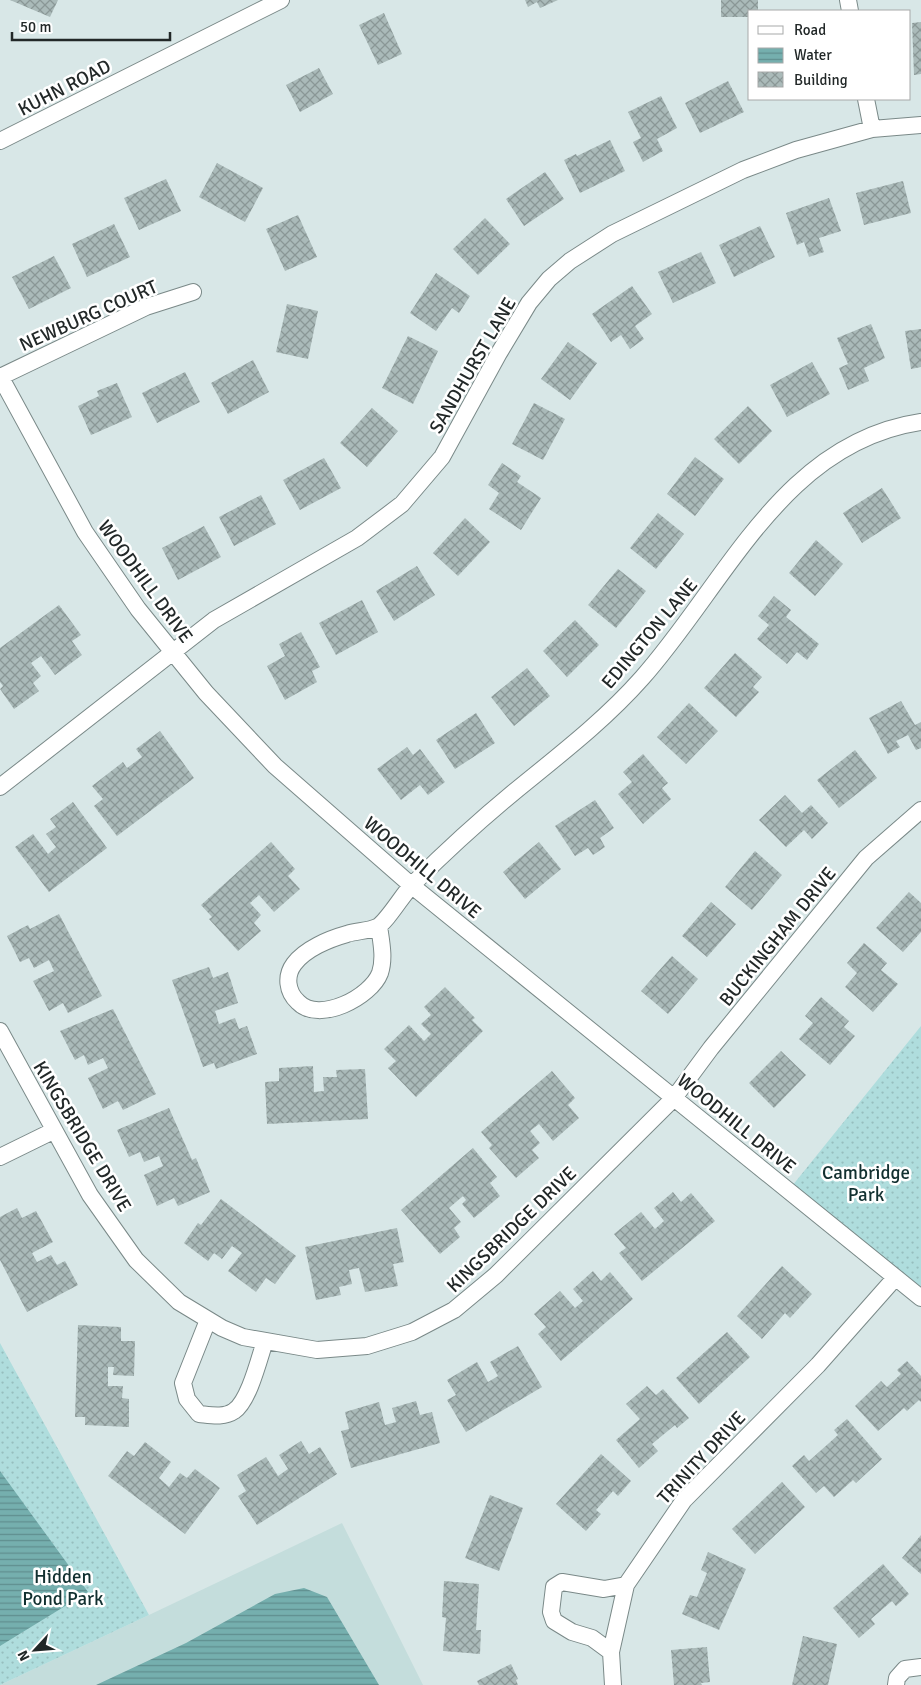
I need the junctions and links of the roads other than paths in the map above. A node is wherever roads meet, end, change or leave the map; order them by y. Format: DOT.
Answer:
graph roads {
  1 [pos="281,0"];
  2 [pos="866,100"];
  3 [pos="921,125"];
  4 [pos="872,129"];
  5 [pos="0,141"];
  6 [pos="193,292"];
  7 [pos="0,377"];
  8 [pos="921,422"];
  9 [pos="172,651"];
  10 [pos="0,787"];
  11 [pos="921,810"];
  12 [pos="411,885"];
  13 [pos="379,926"];
  14 [pos="0,1031"];
  15 [pos="674,1098"];
  16 [pos="54,1131"];
  17 [pos="0,1157"];
  18 [pos="896,1278"];
  19 [pos="921,1298"];
  20 [pos="208,1320"];
  21 [pos="265,1341"];
  22 [pos="626,1586"];
  23 [pos="611,1652"];
  24 [pos="921,1667"];
  25 [pos="613,1685"];
  26 [pos="896,1685"];
  1 -- 5 [label="street, KUHN ROAD"];
  2 -- 4 [label="street"];
  3 -- 4 [label="street, SANDHURST LANE"];
  4 -- 9 [label="street, SANDHURST LANE"];
  6 -- 7 [label="street, NEWBURG COURT"];
  7 -- 9 [label="street, WOODHILL DRIVE"];
  8 -- 12 [label="street, EDINGTON LANE"];
  9 -- 10 [label="street"];
  9 -- 12 [label="street, WOODHILL DRIVE"];
  11 -- 15 [label="street, BUCKINGHAM DRIVE"];
  12 -- 13 [label="street, EDINGTON LANE"];
  12 -- 15 [label="street, WOODHILL DRIVE"];
  13 -- 13 [label="street"];
  14 -- 16 [label="street, KINGSBRIDGE DRIVE"];
  15 -- 18 [label="street, WOODHILL DRIVE"];
  15 -- 21 [label="street, KINGSBRIDGE DRIVE"];
  16 -- 17 [label="street"];
  16 -- 20 [label="street, KINGSBRIDGE DRIVE"];
  18 -- 19 [label="street, WOODHILL DRIVE"];
  18 -- 22 [label="street, TRINITY DRIVE"];
  20 -- 21 [label="street, KINGSBRIDGE DRIVE"];
  20 -- 21 [label="street"];
  22 -- 23 [label="street"];
  22 -- 23 [label="street"];
  23 -- 25 [label="street"];
  24 -- 26 [label="street"];
}
